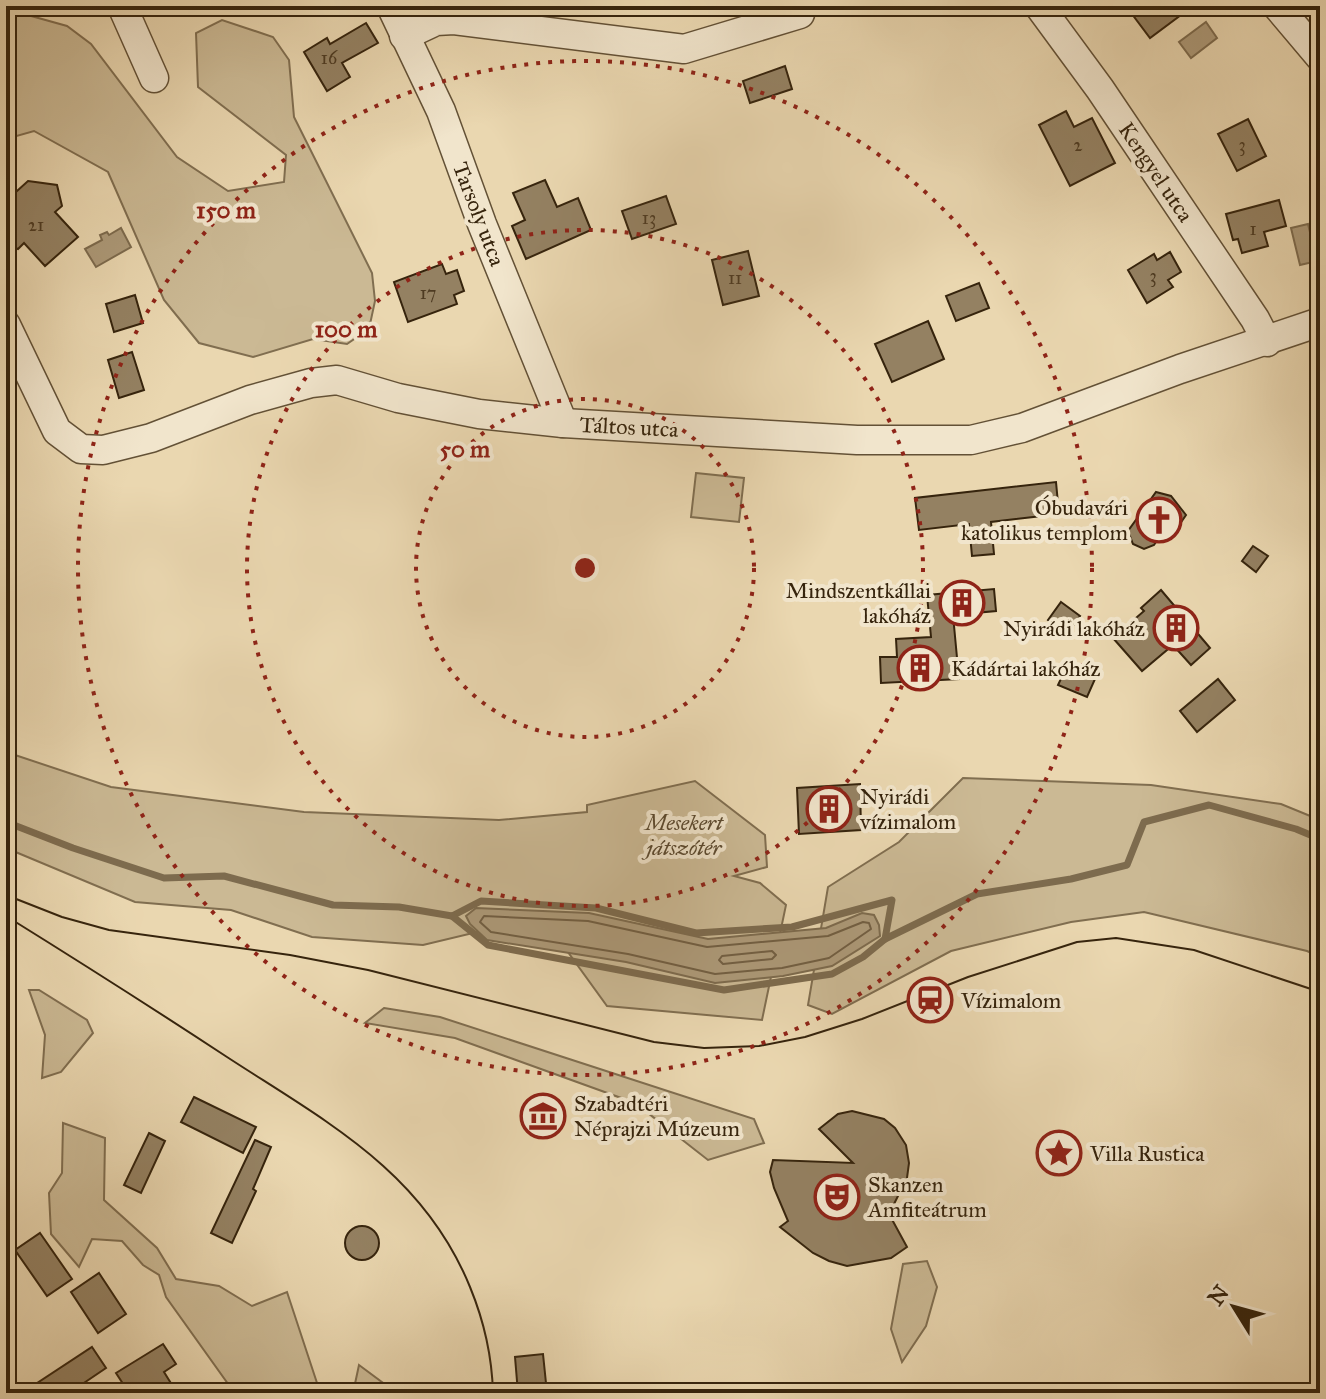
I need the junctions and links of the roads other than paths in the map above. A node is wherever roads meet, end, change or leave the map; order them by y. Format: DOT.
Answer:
graph roads {
  1 [pos="122,6"];
  2 [pos="391,6"];
  3 [pos="1039,6"];
  4 [pos="1277,6"];
  5 [pos="800,14"];
  6 [pos="404,36"];
  7 [pos="1320,57"];
  8 [pos="154,78"];
  9 [pos="1320,322"];
  10 [pos="6,325"];
  11 [pos="1267,342"];
  12 [pos="563,423"];
  1 -- 8 [label="street"];
  2 -- 6 [label="street, Tarsoly utca"];
  3 -- 11 [label="street, Kengyel utca"];
  4 -- 7 [label="street"];
  5 -- 6 [label="street"];
  6 -- 12 [label="street, Tarsoly utca"];
  9 -- 11 [label="street, Táltos utca"];
  10 -- 12 [label="street, Táltos utca"];
  11 -- 12 [label="street, Táltos utca"];
}
